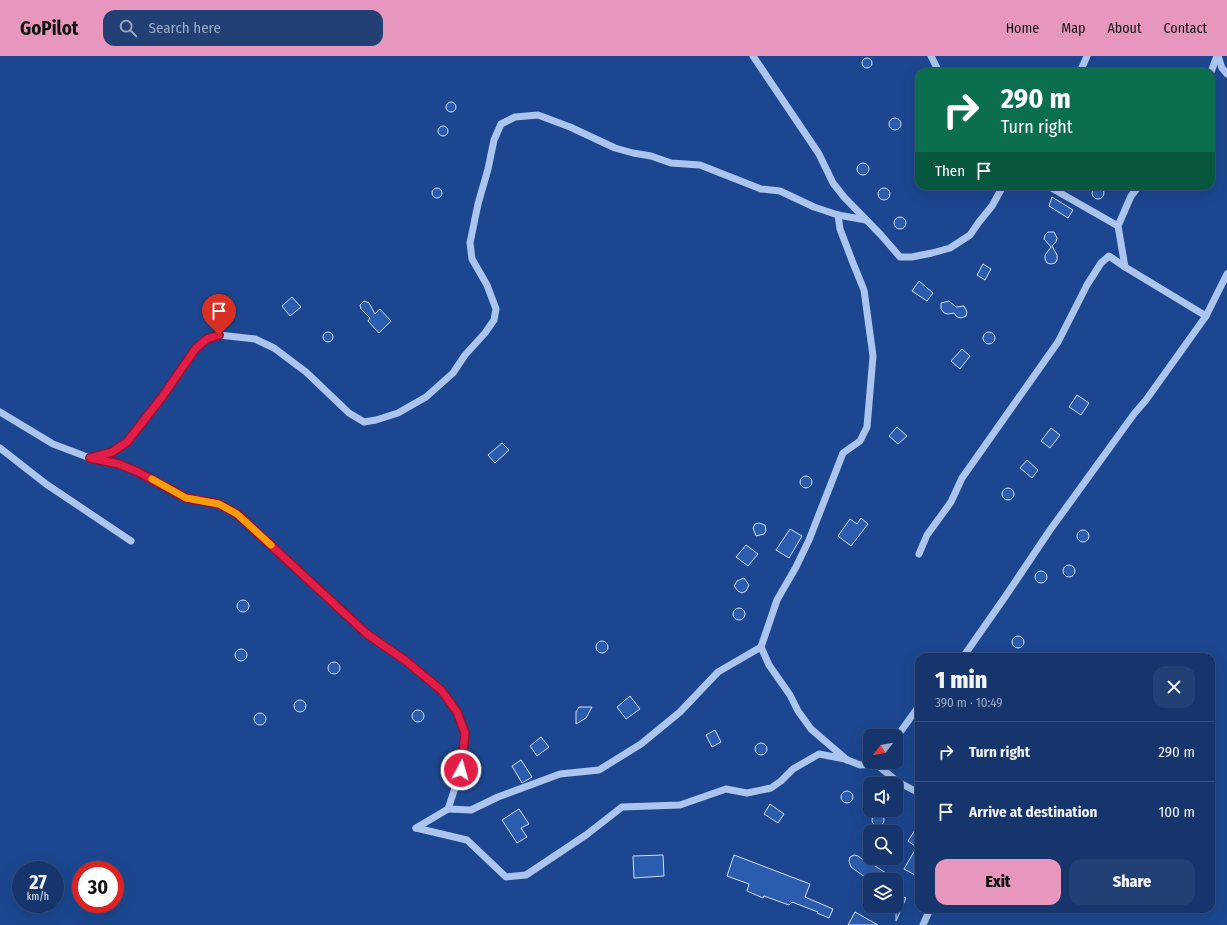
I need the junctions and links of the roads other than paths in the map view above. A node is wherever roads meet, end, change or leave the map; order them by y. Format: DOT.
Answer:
graph roads {
  1 [pos="753,56"];
  2 [pos="931,56"];
  3 [pos="1087,56"];
  4 [pos="1218,56"];
  5 [pos="937,68"];
  6 [pos="1082,68"];
  7 [pos="1213,68"];
  8 [pos="1227,74"];
  9 [pos="1001,190"];
  10 [pos="1055,190"];
  11 [pos="1136,190"];
  12 [pos="838,215"];
  13 [pos="866,220"];
  14 [pos="1118,226"];
  15 [pos="1125,267"];
  16 [pos="1227,274"];
  17 [pos="1206,316"];
  18 [pos="0,412"];
  19 [pos="0,448"];
  20 [pos="90,458"];
  21 [pos="131,541"];
  22 [pos="919,554"];
  23 [pos="761,647"];
  24 [pos="966,653"];
  25 [pos="915,712"];
  26 [pos="902,729"];
  27 [pos="847,760"];
  28 [pos="863,765"];
  29 [pos="884,769"];
  30 [pos="915,791"];
  31 [pos="448,810"];
  32 [pos="928,913"];
  33 [pos="923,925"];
  1 -- 13 [label="street"];
  2 -- 5 [label="street"];
  3 -- 6 [label="street"];
  4 -- 7 [label="street"];
  4 -- 8 [label="street"];
  9 -- 13 [label="street"];
  10 -- 14 [label="street"];
  11 -- 14 [label="street"];
  12 -- 13 [label="street"];
  12 -- 20 [label="street"];
  12 -- 23 [label="street"];
  14 -- 15 [label="street"];
  15 -- 17 [label="street"];
  15 -- 22 [label="street"];
  16 -- 17 [label="street"];
  17 -- 24 [label="street"];
  18 -- 20 [label="street"];
  19 -- 21 [label="street"];
  20 -- 31 [label="street"];
  23 -- 27 [label="street"];
  23 -- 31 [label="street"];
  25 -- 26 [label="street"];
  27 -- 28 [label="street"];
  27 -- 31 [label="street"];
  29 -- 30 [label="street"];
  32 -- 33 [label="street"];
}
